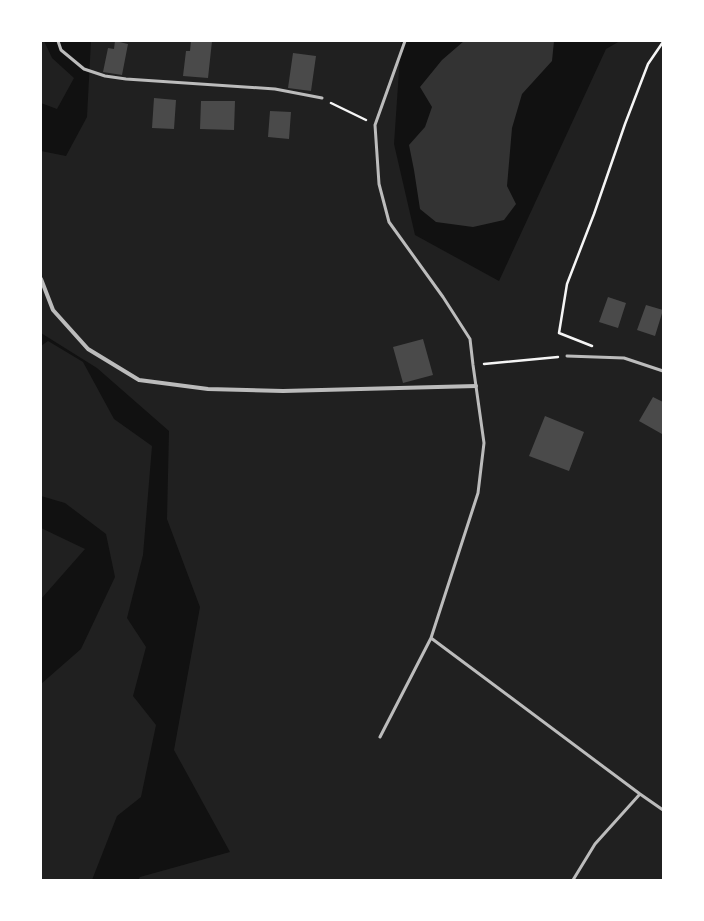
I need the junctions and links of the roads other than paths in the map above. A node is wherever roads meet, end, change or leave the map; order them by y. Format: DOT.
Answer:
graph roads {
  1 [pos="58,41"];
  2 [pos="405,41"];
  3 [pos="322,98"];
  4 [pos="41,280"];
  5 [pos="567,356"];
  6 [pos="663,371"];
  7 [pos="476,386"];
  8 [pos="431,638"];
  9 [pos="380,737"];
  10 [pos="640,794"];
  11 [pos="663,810"];
  12 [pos="573,880"];
  1 -- 3 [label="lane"];
  2 -- 7 [label="lane"];
  4 -- 7 [label="street"];
  5 -- 6 [label="lane"];
  7 -- 8 [label="lane"];
  8 -- 9 [label="lane"];
  8 -- 10 [label="lane"];
  10 -- 11 [label="lane"];
  10 -- 12 [label="lane"];
}
